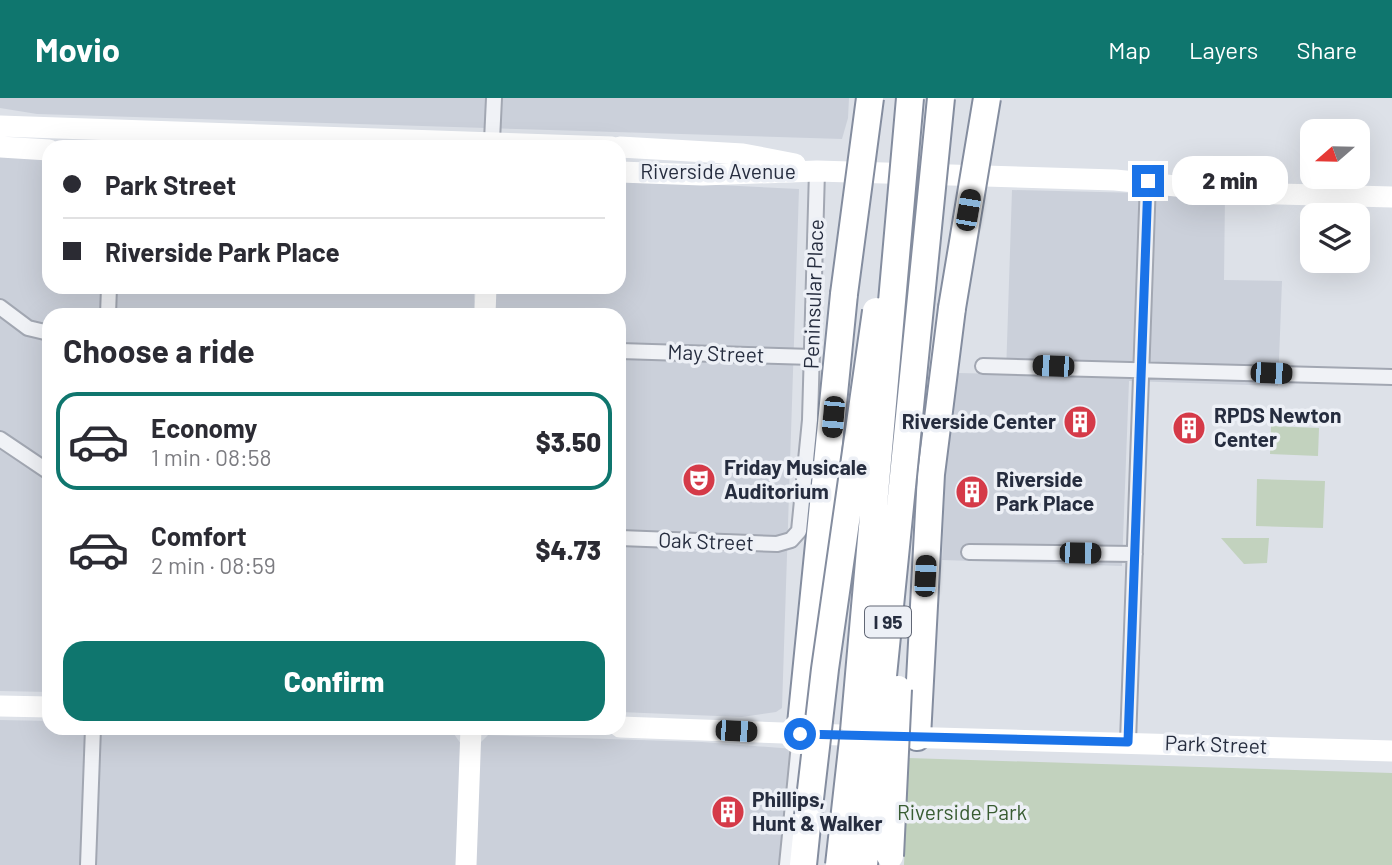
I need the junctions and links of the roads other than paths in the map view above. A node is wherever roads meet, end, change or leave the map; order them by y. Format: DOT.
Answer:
graph roads {
  1 [pos="494,98"];
  2 [pos="870,98"];
  3 [pos="908,98"];
  4 [pos="941,98"];
  5 [pos="987,98"];
  6 [pos="0,126"];
  7 [pos="114,140"];
  8 [pos="491,140"];
  9 [pos="0,147"];
  10 [pos="626,147"];
  11 [pos="42,150"];
  12 [pos="817,171"];
  13 [pos="626,172"];
  14 [pos="1148,181"];
  15 [pos="1392,184"];
  16 [pos="1392,197"];
  17 [pos="0,307"];
  18 [pos="42,331"];
  19 [pos="626,351"];
  20 [pos="812,357"];
  21 [pos="983,366"];
  22 [pos="1142,369"];
  23 [pos="1392,377"];
  24 [pos="913,379"];
  25 [pos="0,439"];
  26 [pos="42,467"];
  27 [pos="626,538"];
  28 [pos="791,540"];
  29 [pos="969,552"];
  30 [pos="1135,554"];
  31 [pos="0,706"];
  32 [pos="42,707"];
  33 [pos="626,727"];
  34 [pos="800,734"];
  35 [pos="93,735"];
  36 [pos="471,735"];
  37 [pos="917,737"];
  38 [pos="1128,742"];
  39 [pos="1392,751"];
  40 [pos="88,865"];
  41 [pos="466,865"];
  42 [pos="787,865"];
  43 [pos="803,865"];
  44 [pos="839,865"];
  45 [pos="864,865"];
  46 [pos="890,865"];
  1 -- 8 [label="street"];
  2 -- 34 [label="highway, bridge"];
  3 -- 43 [label="highway, bridge"];
  3 -- 44 [label="highway, I 95, bridge"];
  4 -- 24 [label="highway, I 95, bridge"];
  5 -- 37 [label="highway, bridge"];
  6 -- 7 [label="main road, Riverside Avenue"];
  9 -- 11 [label="main road"];
  10 -- 12 [label="main road, Riverside Avenue"];
  12 -- 13 [label="main road, Riverside Avenue"];
  12 -- 14 [label="main road, Riverside Avenue"];
  12 -- 20 [label="street, Peninsular Place"];
  14 -- 15 [label="main road, Riverside Avenue"];
  14 -- 16 [label="main road, Riverside Avenue"];
  14 -- 22 [label="street"];
  17 -- 18 [label="street"];
  19 -- 20 [label="street, May Street"];
  20 -- 28 [label="street, Peninsular Place"];
  21 -- 22 [label="street"];
  22 -- 23 [label="street"];
  22 -- 30 [label="street"];
  24 -- 45 [label="highway, I 95, bridge"];
  24 -- 46 [label="highway, bridge"];
  25 -- 26 [label="street"];
  27 -- 28 [label="street, Oak Street"];
  29 -- 30 [label="street"];
  30 -- 38 [label="street"];
  31 -- 32 [label="main road"];
  33 -- 34 [label="main road, Park Street"];
  34 -- 37 [label="main road, Park Street"];
  34 -- 42 [label="street"];
  35 -- 40 [label="street"];
  36 -- 41 [label="main road"];
  37 -- 38 [label="main road, Park Street"];
  38 -- 39 [label="main road, Park Street"];
}
